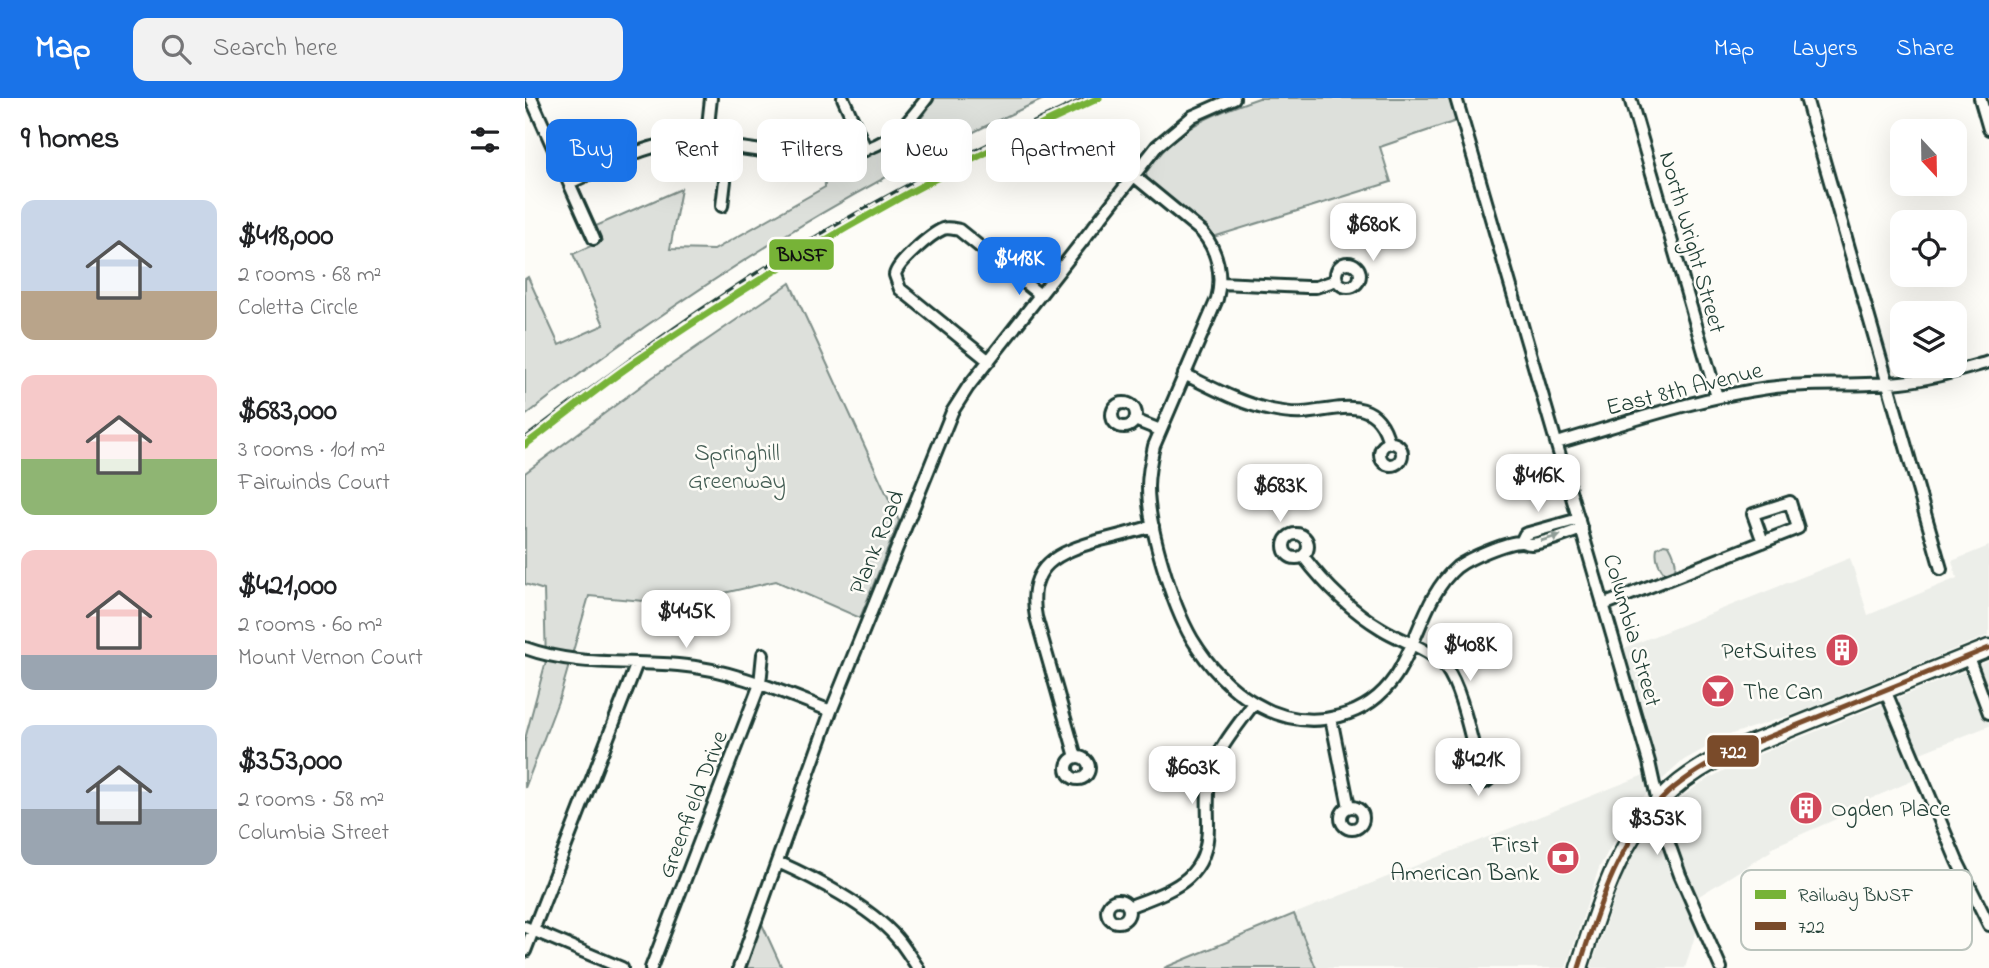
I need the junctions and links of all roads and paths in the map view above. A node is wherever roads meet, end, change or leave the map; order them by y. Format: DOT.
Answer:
graph roads {
  1 [pos="531,98"];
  2 [pos="711,98"];
  3 [pos="843,98"];
  4 [pos="927,98"];
  5 [pos="1234,98"];
  6 [pos="1456,98"];
  7 [pos="1630,98"];
  8 [pos="1806,98"];
  9 [pos="1980,98"];
  10 [pos="709,119"];
  11 [pos="852,119"];
  12 [pos="1989,129"];
  13 [pos="651,148"];
  14 [pos="867,149"];
  15 [pos="1140,168"];
  16 [pos="1140,181"];
  17 [pos="725,182"];
  18 [pos="1129,182"];
  19 [pos="569,183"];
  20 [pos="722,206"];
  21 [pos="594,239"];
  22 [pos="1337,280"];
  23 [pos="1220,283"];
  24 [pos="1040,295"];
  25 [pos="989,361"];
  26 [pos="1989,362"];
  27 [pos="1184,374"];
  28 [pos="1888,383"];
  29 [pos="1717,397"];
  30 [pos="1135,419"];
  31 [pos="1160,430"];
  32 [pos="1389,443"];
  33 [pos="1557,443"];
  34 [pos="1580,524"];
  35 [pos="1153,526"];
  36 [pos="1763,542"];
  37 [pos="1303,556"];
  38 [pos="1941,569"];
  39 [pos="1603,605"];
  40 [pos="1413,645"];
  41 [pos="525,648"];
  42 [pos="1989,648"];
  43 [pos="764,653"];
  44 [pos="1968,657"];
  45 [pos="637,663"];
  46 [pos="760,684"];
  47 [pos="1885,690"];
  48 [pos="1254,703"];
  49 [pos="831,711"];
  50 [pos="1989,713"];
  51 [pos="1331,718"];
  52 [pos="1076,757"];
  53 [pos="1477,760"];
  54 [pos="1659,802"];
  55 [pos="1349,807"];
  56 [pos="778,862"];
  57 [pos="1962,870"];
  58 [pos="1972,894"];
  59 [pos="1128,907"];
  60 [pos="1989,925"];
  61 [pos="529,928"];
  62 [pos="525,951"];
  63 [pos="622,968"];
  64 [pos="651,968"];
  65 [pos="739,968"];
  66 [pos="918,968"];
  67 [pos="1579,968"];
  68 [pos="1721,968"];
  1 -- 19 [label="street"];
  2 -- 10 [label="street"];
  3 -- 11 [label="street"];
  4 -- 14 [label="street"];
  5 -- 15 [label="street, Plank Road"];
  6 -- 33 [label="street, Columbia Street"];
  7 -- 29 [label="street, North Wright Street"];
  8 -- 28 [label="street"];
  9 -- 12 [label="street"];
  13 -- 19 [label="street"];
  16 -- 23 [label="street"];
  17 -- 20 [label="street"];
  18 -- 24 [label="street, Plank Road"];
  19 -- 21 [label="street"];
  22 -- 23 [label="street"];
  23 -- 27 [label="street"];
  24 -- 25 [label="street, Plank Road"];
  24 -- 25 [label="street"];
  25 -- 49 [label="street, Plank Road"];
  26 -- 28 [label="street, East 8th Avenue"];
  27 -- 31 [label="street"];
  27 -- 32 [label="street"];
  28 -- 29 [label="street, East 8th Avenue"];
  28 -- 38 [label="street"];
  29 -- 33 [label="street, East 8th Avenue"];
  30 -- 31 [label="street"];
  31 -- 35 [label="street"];
  33 -- 34 [label="street, Columbia Street"];
  34 -- 39 [label="street, Columbia Street"];
  34 -- 40 [label="street"];
  35 -- 48 [label="street"];
  35 -- 52 [label="street"];
  36 -- 36 [label="street"];
  36 -- 39 [label="street"];
  37 -- 40 [label="street"];
  39 -- 54 [label="street, Columbia Street"];
  40 -- 51 [label="street"];
  40 -- 53 [label="street"];
  41 -- 45 [label="street"];
  42 -- 44 [label="main road"];
  43 -- 46 [label="street, Greenfield Drive"];
  44 -- 47 [label="main road"];
  44 -- 50 [label="street"];
  45 -- 46 [label="street"];
  45 -- 61 [label="street"];
  46 -- 49 [label="street"];
  46 -- 64 [label="street, Greenfield Drive"];
  47 -- 54 [label="main road"];
  47 -- 57 [label="street"];
  48 -- 51 [label="street"];
  48 -- 59 [label="street"];
  49 -- 56 [label="street, Plank Road"];
  51 -- 55 [label="street"];
  54 -- 67 [label="main road"];
  54 -- 68 [label="street, Columbia Street"];
  56 -- 65 [label="street, Plank Road"];
  56 -- 66 [label="street"];
  58 -- 60 [label="street"];
  61 -- 62 [label="street"];
  61 -- 63 [label="street"];
}
